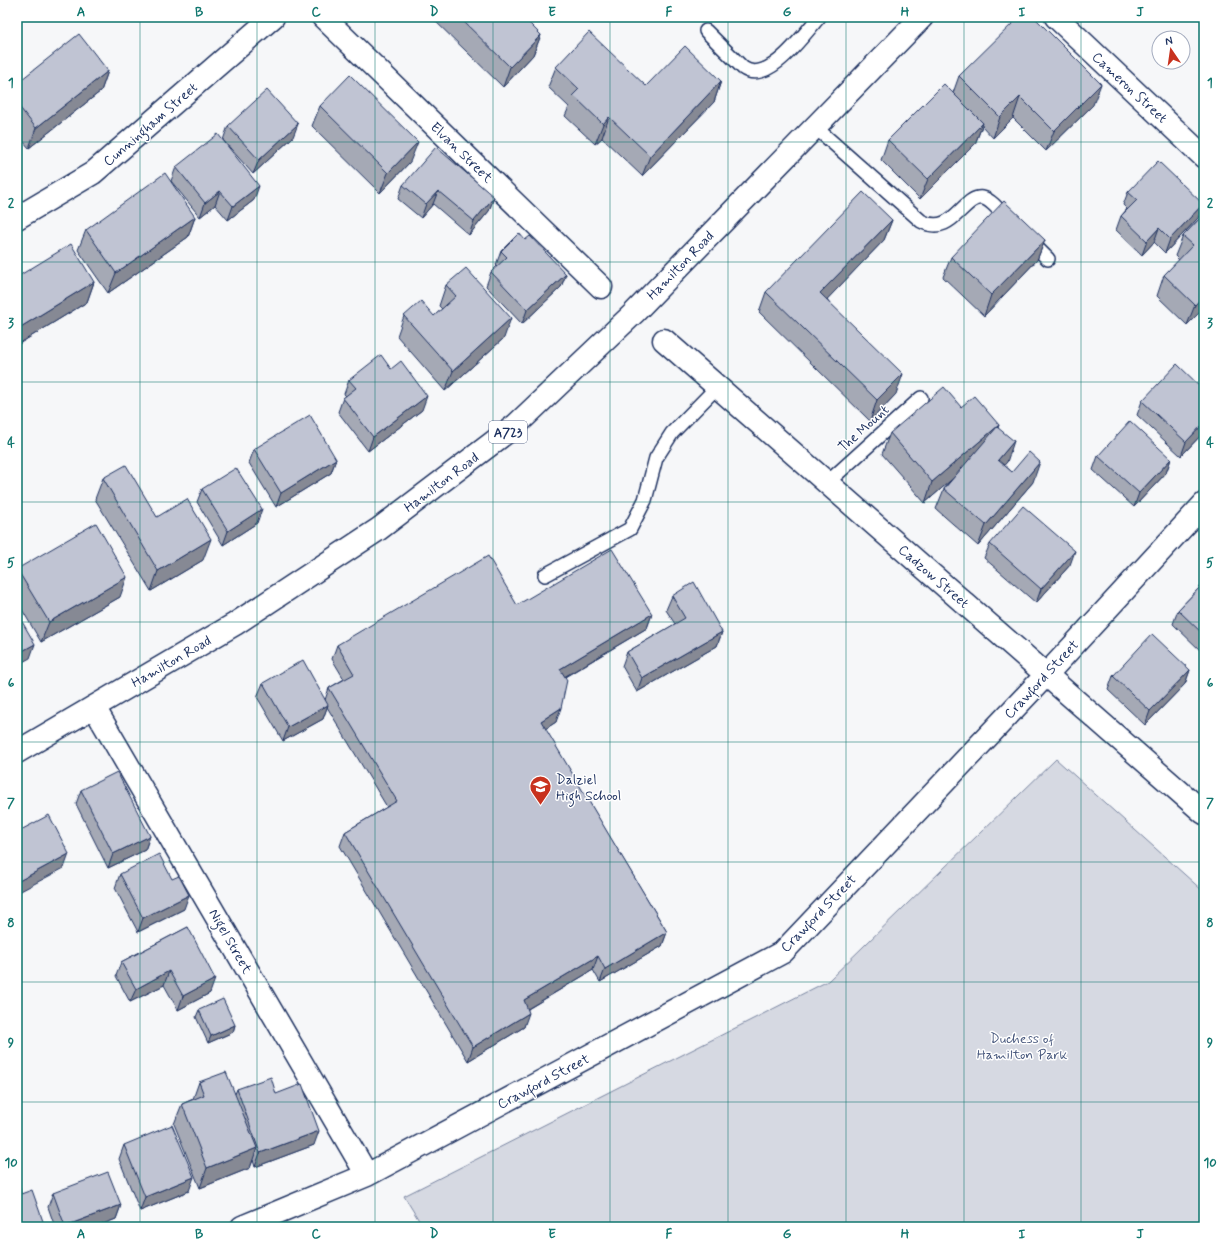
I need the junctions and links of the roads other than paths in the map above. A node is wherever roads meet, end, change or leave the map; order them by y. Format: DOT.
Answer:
graph roads {
  1 [pos="273,17"];
  2 [pos="323,17"];
  3 [pos="819,17"];
  4 [pos="922,17"];
  5 [pos="1056,17"];
  6 [pos="706,31"];
  7 [pos="815,127"];
  8 [pos="1204,157"];
  9 [pos="17,218"];
  10 [pos="1048,259"];
  11 [pos="601,287"];
  12 [pos="664,340"];
  13 [pos="718,386"];
  14 [pos="921,398"];
  15 [pos="827,483"];
  16 [pos="1204,504"];
  17 [pos="545,575"];
  18 [pos="1046,675"];
  19 [pos="94,706"];
  20 [pos="17,752"];
  21 [pos="1204,813"];
  22 [pos="367,1175"];
  23 [pos="242,1227"];
  1 -- 9 [label="street, Cunningham Street"];
  2 -- 11 [label="street, Elvan Street"];
  3 -- 6 [label="lane"];
  4 -- 7 [label="street, Hamilton Road / A723"];
  5 -- 8 [label="street, Cameron Street"];
  7 -- 10 [label="lane"];
  7 -- 19 [label="street, Hamilton Road / A723"];
  12 -- 13 [label="street, Cadzow Street"];
  13 -- 15 [label="street, Cadzow Street"];
  13 -- 17 [label="lane"];
  14 -- 15 [label="lane, The Mount"];
  15 -- 18 [label="street, Cadzow Street"];
  16 -- 18 [label="street, Crawford Street"];
  18 -- 21 [label="street, Cadzow Street"];
  18 -- 22 [label="street, Crawford Street"];
  19 -- 20 [label="street, Hamilton Road / A723"];
  19 -- 22 [label="street, Nigel Street"];
  22 -- 23 [label="street, Crawford Street"];
}
